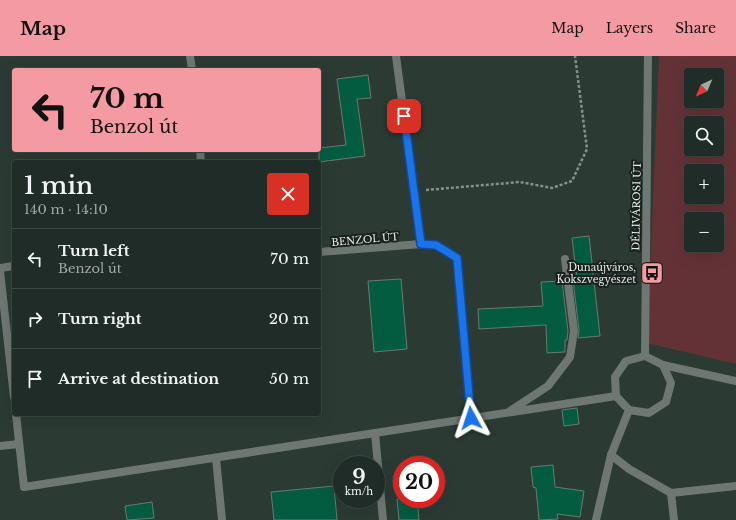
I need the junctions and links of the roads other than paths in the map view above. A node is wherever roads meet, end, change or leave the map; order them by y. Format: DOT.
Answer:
graph roads {
  1 [pos="190,56"];
  2 [pos="396,56"];
  3 [pos="648,56"];
  4 [pos="192,68"];
  5 [pos="421,244"];
  6 [pos="321,252"];
  7 [pos="565,259"];
  8 [pos="12,267"];
  9 [pos="0,270"];
  10 [pos="645,356"];
  11 [pos="663,365"];
  12 [pos="12,379"];
  13 [pos="736,381"];
  14 [pos="616,396"];
  15 [pos="629,410"];
  16 [pos="508,413"];
  17 [pos="16,416"];
  18 [pos="471,418"];
  19 [pos="375,433"];
  20 [pos="19,444"];
  21 [pos="0,446"];
  22 [pos="611,455"];
  23 [pos="216,458"];
  24 [pos="736,486"];
  25 [pos="671,492"];
  26 [pos="222,520"];
  27 [pos="383,520"];
  28 [pos="596,520"];
  29 [pos="674,520"];
  1 -- 4 [label="street"];
  2 -- 5 [label="street"];
  3 -- 10 [label="street, DÉLIVÁROSI ÚT"];
  5 -- 6 [label="street, BENZOL ÚT"];
  5 -- 18 [label="street, BENZOL ÚT"];
  7 -- 16 [label="street"];
  8 -- 9 [label="street"];
  9 -- 12 [label="street"];
  10 -- 11 [label="street"];
  10 -- 14 [label="street"];
  11 -- 13 [label="street"];
  11 -- 15 [label="street"];
  14 -- 15 [label="street"];
  14 -- 16 [label="street"];
  15 -- 22 [label="street"];
  16 -- 18 [label="street"];
  17 -- 20 [label="street"];
  18 -- 19 [label="street"];
  19 -- 23 [label="street"];
  19 -- 27 [label="street"];
  20 -- 21 [label="street"];
  20 -- 23 [label="street"];
  22 -- 25 [label="street"];
  22 -- 28 [label="street"];
  23 -- 26 [label="street"];
  24 -- 25 [label="street"];
  25 -- 29 [label="street"];
}
